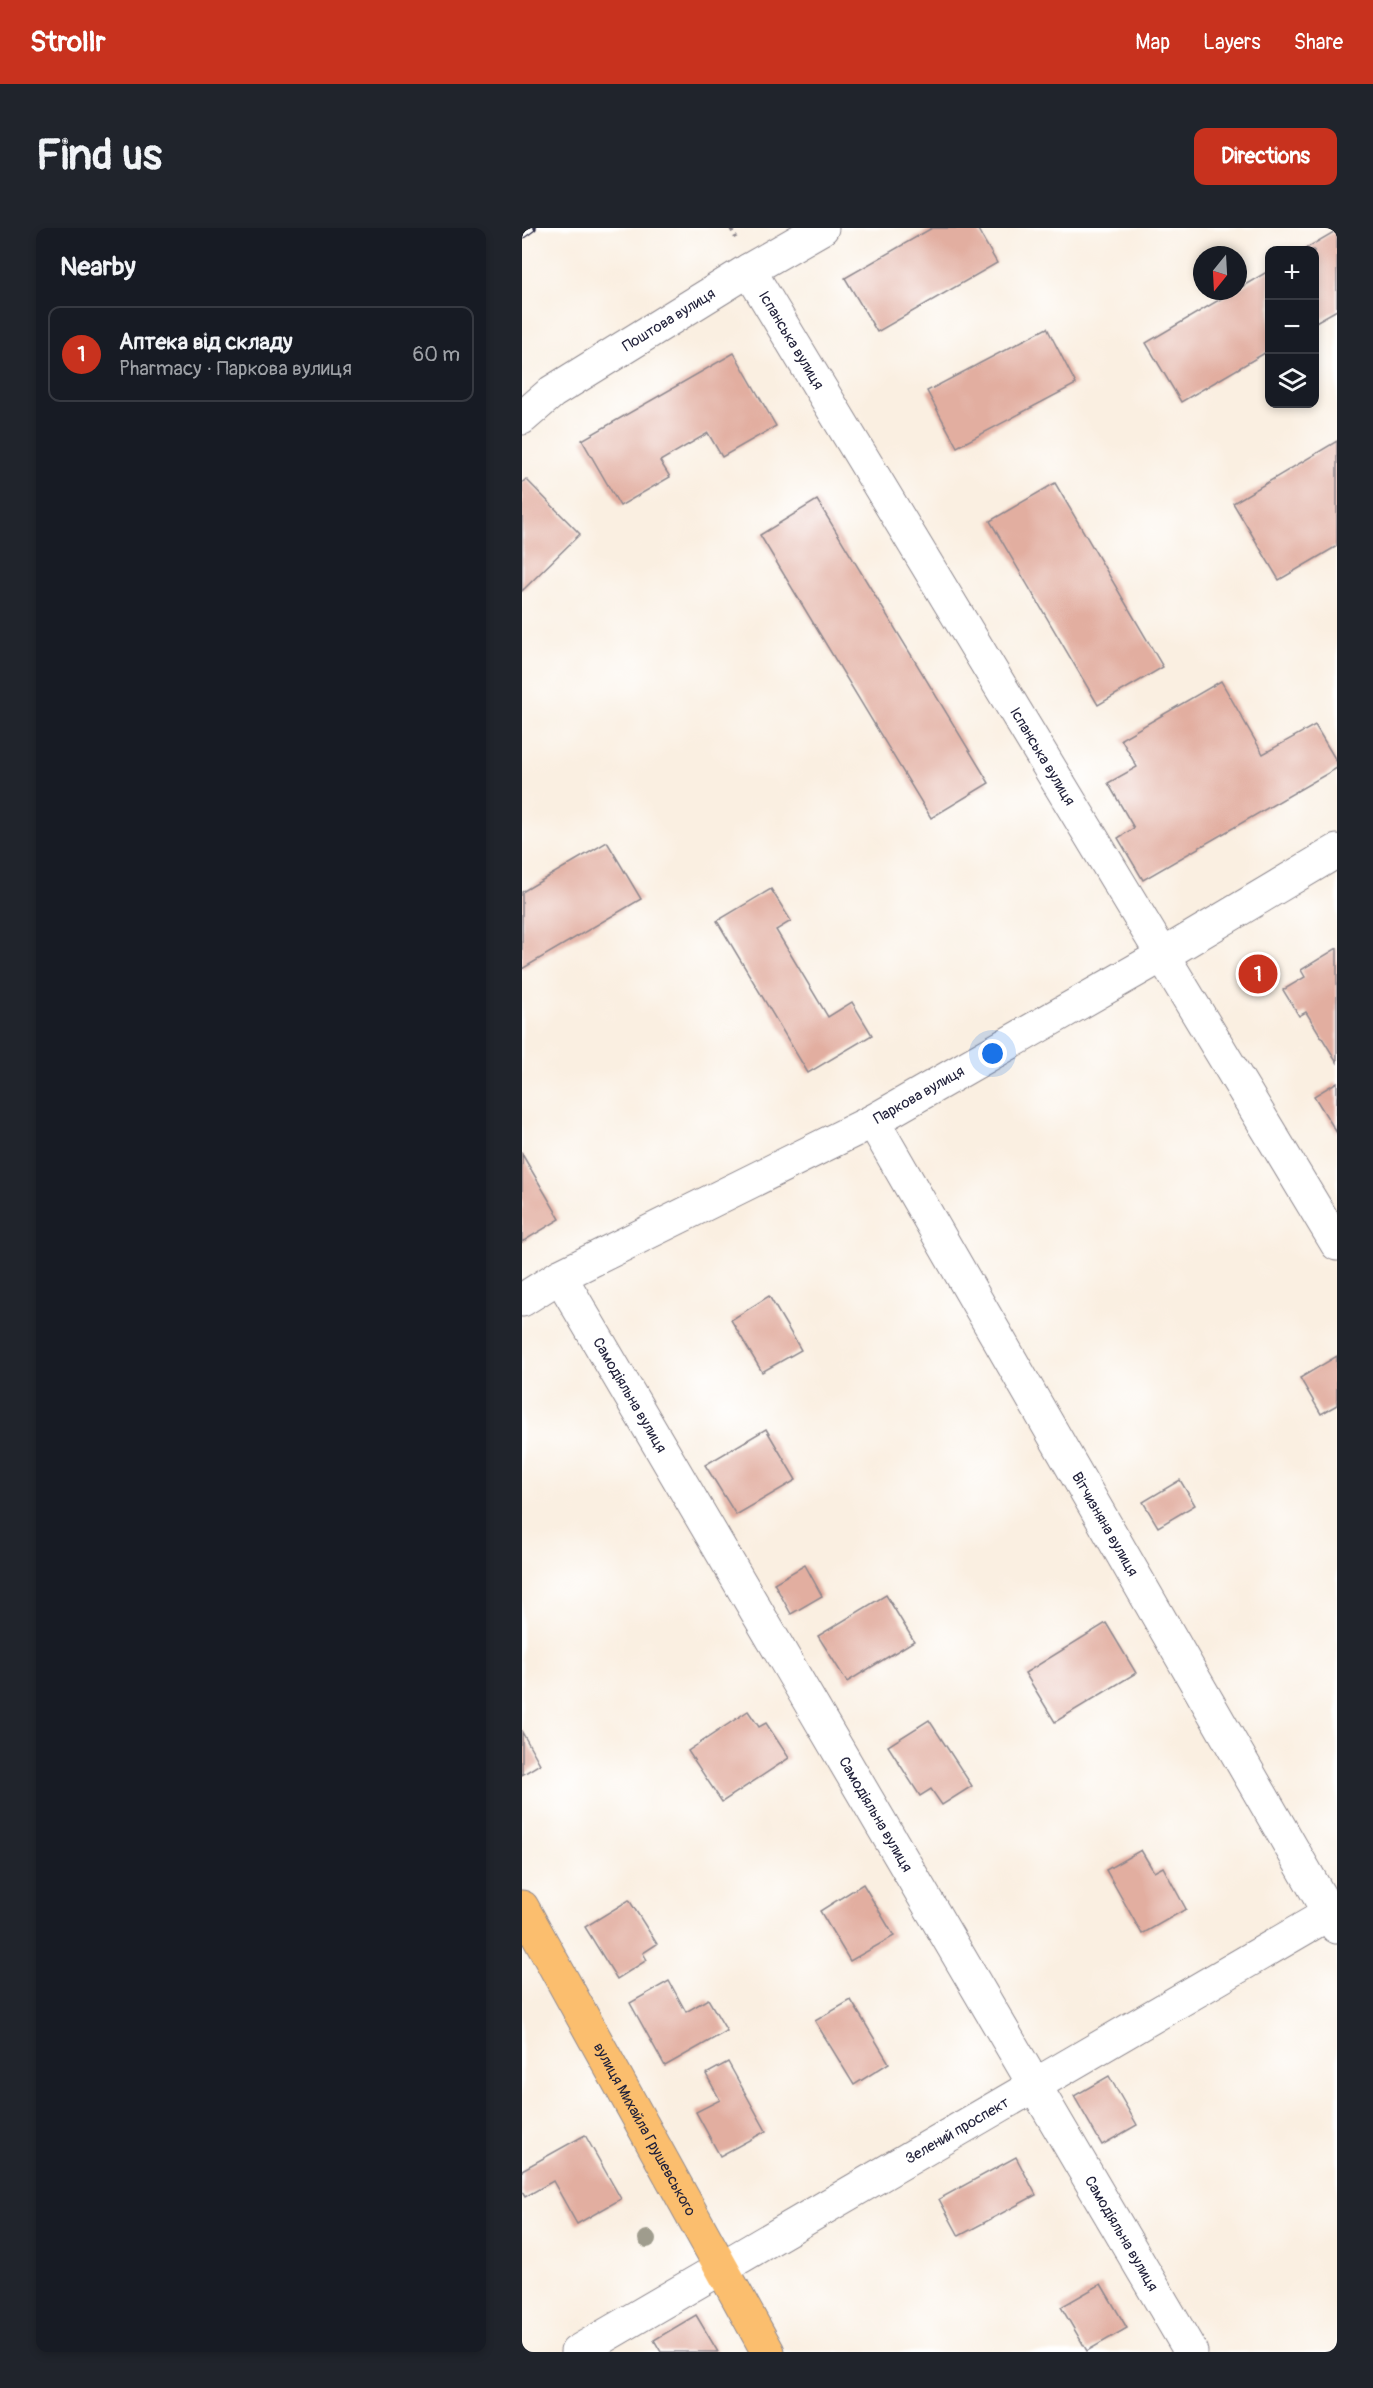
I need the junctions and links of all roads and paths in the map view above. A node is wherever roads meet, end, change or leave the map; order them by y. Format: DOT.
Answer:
graph roads {
  1 [pos="822,228"];
  2 [pos="749,270"];
  3 [pos="522,418"];
  4 [pos="1337,851"];
  5 [pos="1163,955"];
  6 [pos="873,1121"];
  7 [pos="1337,1244"];
  8 [pos="560,1276"];
  9 [pos="522,1300"];
  10 [pos="522,1907"];
  11 [pos="1334,1917"];
  12 [pos="1033,2085"];
  13 [pos="721,2266"];
  14 [pos="577,2352"];
  15 [pos="768,2352"];
  16 [pos="1191,2352"];
  1 -- 2 [label="street, Поштова вулиця"];
  2 -- 3 [label="street, Поштова вулиця"];
  2 -- 5 [label="street, Іспанська вулиця"];
  4 -- 5 [label="street, Паркова вулиця"];
  5 -- 6 [label="street, Паркова вулиця"];
  5 -- 7 [label="street, Іспанська вулиця"];
  6 -- 8 [label="street, Паркова вулиця"];
  6 -- 11 [label="street, Вітчизняна вулиця"];
  8 -- 9 [label="street, Паркова вулиця"];
  8 -- 12 [label="street, Самодіяльна вулиця"];
  10 -- 13 [label="main road, вулиця Михайла Грушевського"];
  11 -- 12 [label="street, Зелений проспект"];
  12 -- 13 [label="street, Зелений проспект"];
  12 -- 16 [label="street, Самодіяльна вулиця"];
  13 -- 14 [label="street, Зелений проспект"];
  13 -- 15 [label="main road, вулиця Михайла Грушевського"];
}
